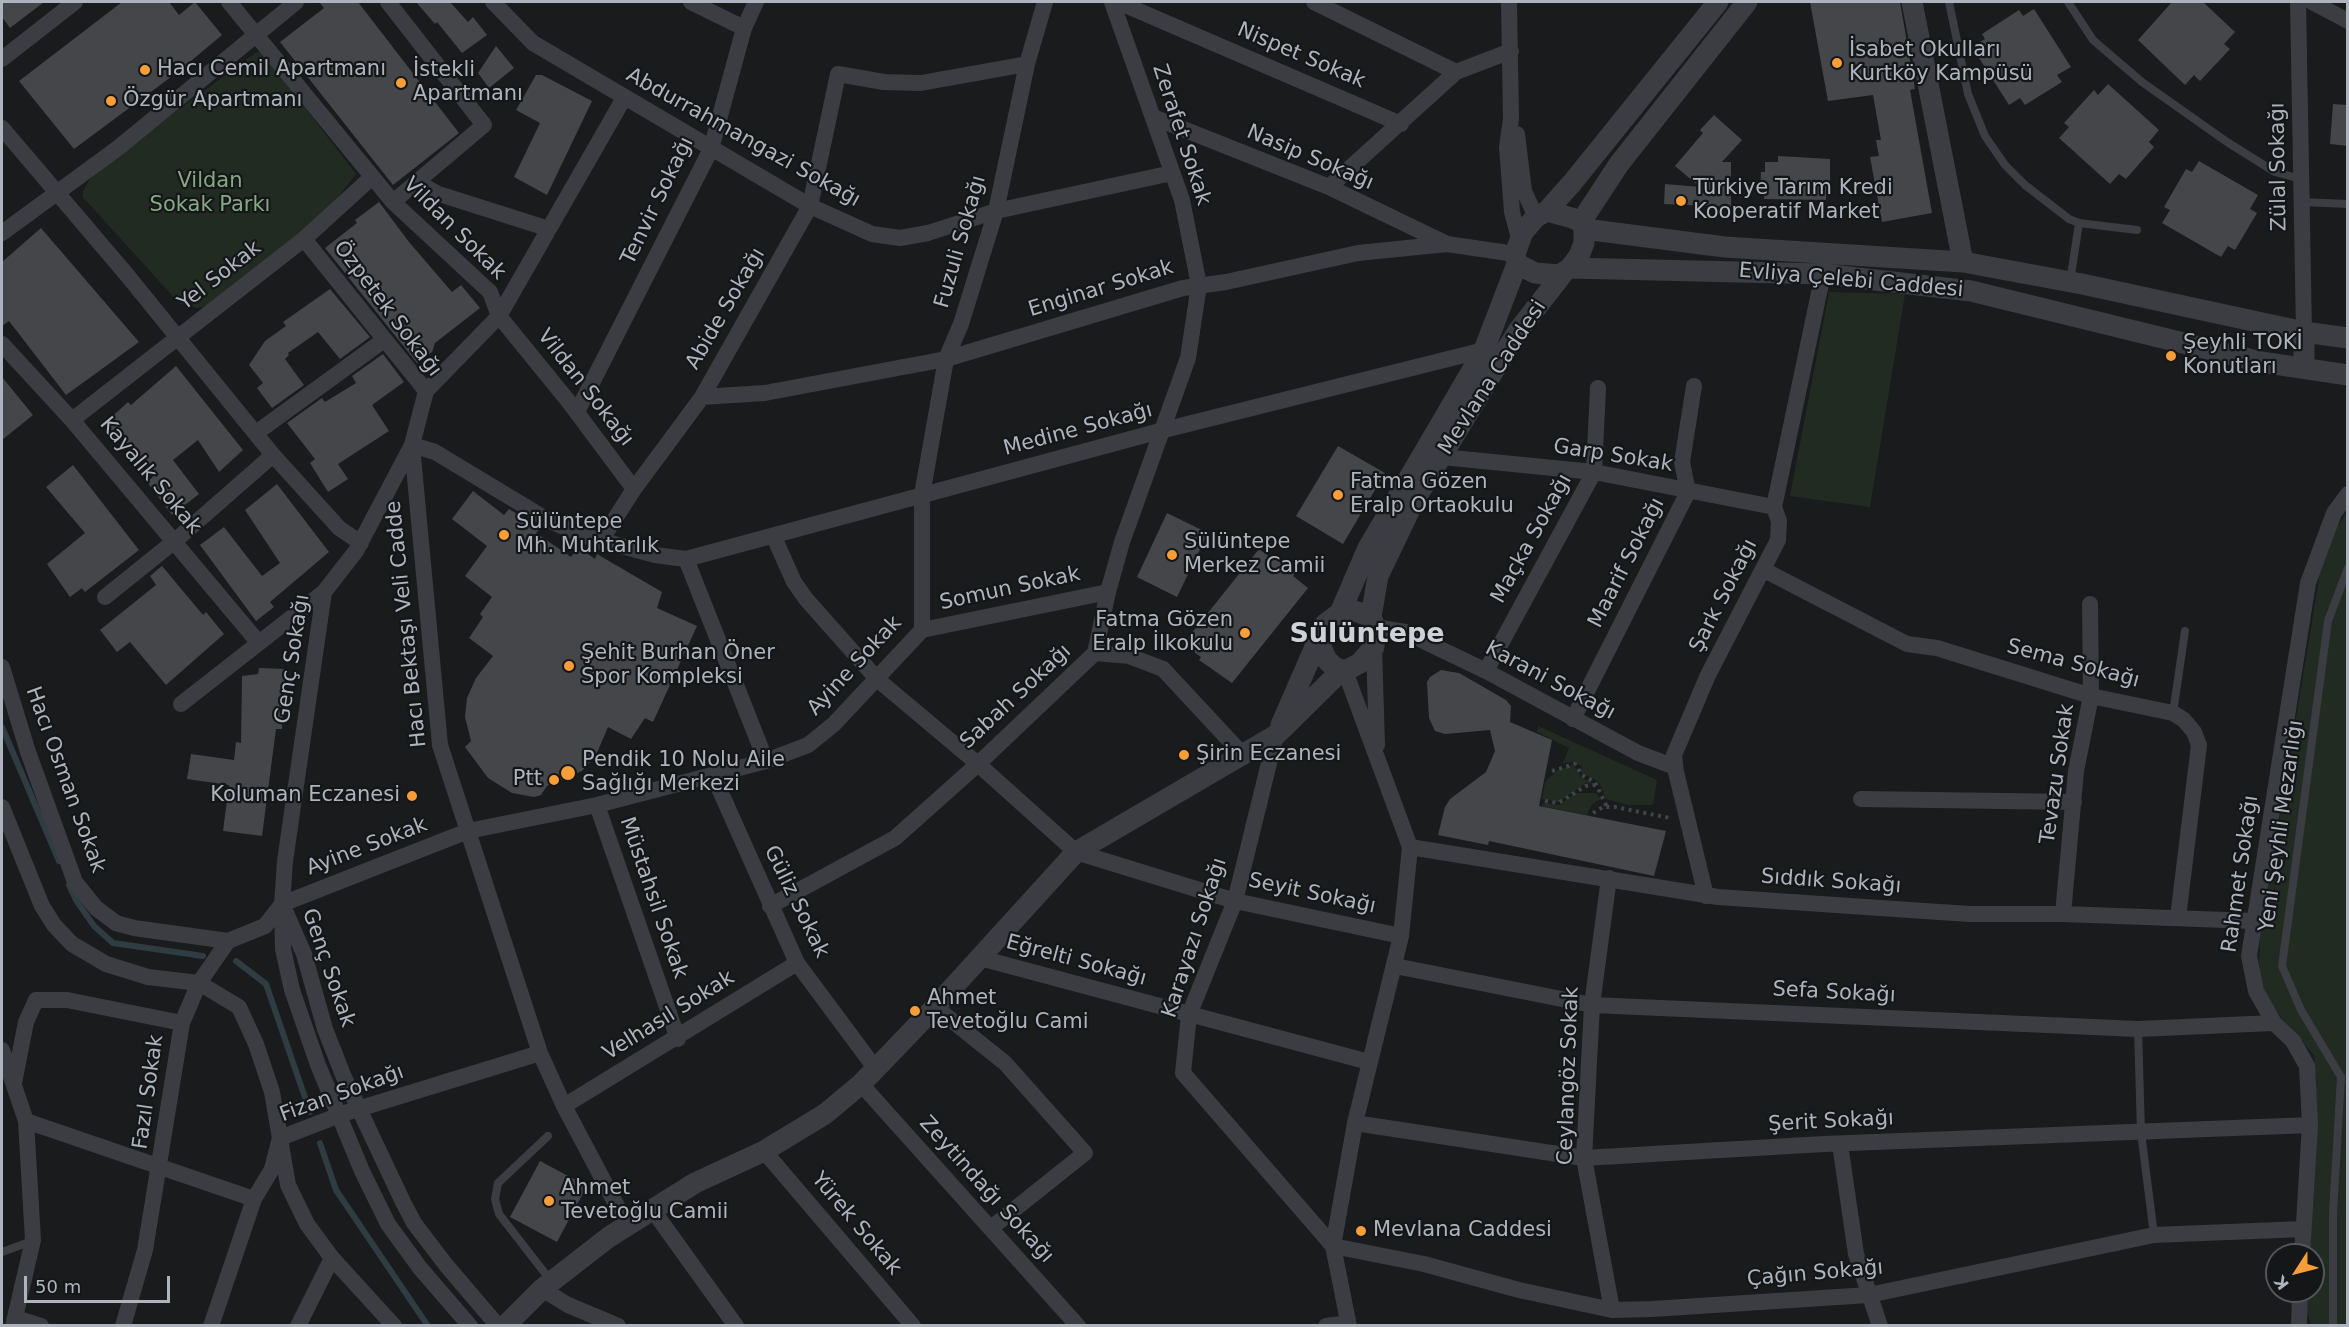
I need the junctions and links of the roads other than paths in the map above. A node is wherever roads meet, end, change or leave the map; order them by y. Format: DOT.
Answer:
graph roads {
  1 [pos="229,2"];
  2 [pos="296,2"];
  3 [pos="494,2"];
  4 [pos="691,2"];
  5 [pos="756,2"];
  6 [pos="1045,2"];
  7 [pos="1112,2"];
  8 [pos="1118,2"];
  9 [pos="1314,2"];
  10 [pos="1509,2"];
  11 [pos="1718,2"];
  12 [pos="1747,2"];
  13 [pos="1912,2"];
  14 [pos="1949,2"];
  15 [pos="2068,2"];
  16 [pos="2298,2"];
  17 [pos="2312,2"];
  18 [pos="392,3"];
  19 [pos="64,5"];
  20 [pos="2348,21"];
  21 [pos="744,28"];
  22 [pos="256,34"];
  23 [pos="1511,51"];
  24 [pos="2,59"];
  25 [pos="1027,64"];
  26 [pos="1456,72"];
  27 [pos="624,98"];
  28 [pos="1153,117"];
  29 [pos="1510,119"];
  30 [pos="1401,124"];
  31 [pos="2,128"];
  32 [pos="711,149"];
  33 [pos="1172,173"];
  34 [pos="371,178"];
  35 [pos="2302,179"];
  36 [pos="417,182"];
  37 [pos="1329,188"];
  38 [pos="58,193"];
  39 [pos="393,202"];
  40 [pos="2302,202"];
  41 [pos="2348,204"];
  42 [pos="810,206"];
  43 [pos="996,212"];
  44 [pos="1541,214"];
  45 [pos="2079,223"];
  46 [pos="1583,226"];
  47 [pos="549,229"];
  48 [pos="2138,230"];
  49 [pos="2,233"];
  50 [pos="304,239"];
  51 [pos="1448,244"];
  52 [pos="1517,252"];
  53 [pos="1963,262"];
  54 [pos="1567,270"];
  55 [pos="1823,274"];
  56 [pos="2070,282"];
  57 [pos="1199,285"];
  58 [pos="499,316"];
  59 [pos="2304,332"];
  60 [pos="177,338"];
  61 [pos="2348,338"];
  62 [pos="384,340"];
  63 [pos="2,344"];
  64 [pos="1484,350"];
  65 [pos="946,359"];
  66 [pos="2304,368"];
  67 [pos="2348,375"];
  68 [pos="1694,386"];
  69 [pos="1598,388"];
  70 [pos="426,392"];
  71 [pos="702,397"];
  72 [pos="577,412"];
  73 [pos="72,420"];
  74 [pos="1160,431"];
  75 [pos="256,433"];
  76 [pos="412,445"];
  77 [pos="273,455"];
  78 [pos="1442,457"];
  79 [pos="1594,472"];
  80 [pos="634,489"];
  81 [pos="1688,492"];
  82 [pos="2348,494"];
  83 [pos="922,495"];
  84 [pos="1774,507"];
  85 [pos="774,537"];
  86 [pos="176,540"];
  87 [pos="600,542"];
  88 [pos="361,543"];
  89 [pos="686,559"];
  90 [pos="2348,568"];
  91 [pos="1764,570"];
  92 [pos="324,592"];
  93 [pos="1108,592"];
  94 [pos="105,597"];
  95 [pos="2090,604"];
  96 [pos="1340,613"];
  97 [pos="922,630"];
  98 [pos="2185,631"];
  99 [pos="1374,632"];
  100 [pos="1318,641"];
  101 [pos="258,642"];
  102 [pos="1095,653"];
  103 [pos="2,667"];
  104 [pos="1343,671"];
  105 [pos="1485,671"];
  106 [pos="877,680"];
  107 [pos="2091,696"];
  108 [pos="181,704"];
  109 [pos="2173,714"];
  110 [pos="1573,719"];
  111 [pos="1276,735"];
  112 [pos="1244,756"];
  113 [pos="766,761"];
  114 [pos="1377,761"];
  115 [pos="978,764"];
  116 [pos="1675,767"];
  117 [pos="713,775"];
  118 [pos="1861,799"];
  119 [pos="2074,802"];
  120 [pos="597,805"];
  121 [pos="2,807"];
  122 [pos="468,831"];
  123 [pos="1410,847"];
  124 [pos="1076,852"];
  125 [pos="1609,878"];
  126 [pos="1706,896"];
  127 [pos="1235,901"];
  128 [pos="282,904"];
  129 [pos="770,906"];
  130 [pos="2063,914"];
  131 [pos="2178,918"];
  132 [pos="2253,921"];
  133 [pos="1401,936"];
  134 [pos="228,941"];
  135 [pos="980,958"];
  136 [pos="797,963"];
  137 [pos="1395,966"];
  138 [pos="199,983"];
  139 [pos="1592,1005"];
  140 [pos="936,1007"];
  141 [pos="1189,1015"];
  142 [pos="182,1023"];
  143 [pos="2274,1023"];
  144 [pos="2138,1029"];
  145 [pos="678,1039"];
  146 [pos="2,1050"];
  147 [pos="540,1053"];
  148 [pos="1370,1062"];
  149 [pos="868,1076"];
  150 [pos="2344,1076"];
  151 [pos="13,1084"];
  152 [pos="564,1106"];
  153 [pos="358,1108"];
  154 [pos="339,1116"];
  155 [pos="26,1121"];
  156 [pos="1355,1123"];
  157 [pos="2310,1125"];
  158 [pos="2141,1132"];
  159 [pos="548,1136"];
  160 [pos="280,1138"];
  161 [pos="1840,1144"];
  162 [pos="764,1151"];
  163 [pos="1584,1158"];
  164 [pos="160,1165"];
  165 [pos="254,1199"];
  166 [pos="652,1209"];
  167 [pos="627,1226"];
  168 [pos="991,1228"];
  169 [pos="2303,1229"];
  170 [pos="2154,1235"];
  171 [pos="33,1240"];
  172 [pos="2302,1243"];
  173 [pos="1333,1246"];
  174 [pos="2,1252"];
  175 [pos="332,1258"];
  176 [pos="547,1285"];
  177 [pos="1869,1295"];
  178 [pos="2299,1303"];
  179 [pos="1612,1310"];
  180 [pos="14,1322"];
  181 [pos="1349,1324"];
  182 [pos="41,1326"];
  183 [pos="123,1326"];
  184 [pos="211,1326"];
  185 [pos="298,1326"];
  186 [pos="394,1326"];
  187 [pos="471,1326"];
  188 [pos="498,1326"];
  189 [pos="505,1326"];
  190 [pos="618,1326"];
  191 [pos="736,1326"];
  192 [pos="913,1326"];
  193 [pos="1078,1326"];
  194 [pos="1326,1326"];
  195 [pos="1880,1326"];
  196 [pos="2298,1326"];
  197 [pos="2333,1326"];
  1 -- 22 [label="street"];
  2 -- 22 [label="street"];
  3 -- 27 [label="street, Abdurrahmangazi Sokağı"];
  4 -- 21 [label="street"];
  5 -- 21 [label="street, Tenvir Sokağı"];
  6 -- 25 [label="street, Fuzuli Sokağı"];
  7 -- 28 [label="street, Zerafet Sokak"];
  8 -- 30 [label="street, Nispet Sokak"];
  9 -- 26 [label="street"];
  10 -- 23 [label="street"];
  11 -- 44 [label="street"];
  12 -- 46 [label="street"];
  13 -- 53 [label="street, Evliya Çelebi Caddesi"];
  14 -- 45 [label="lane"];
  15 -- 35 [label="lane"];
  16 -- 35 [label="street, Zülal Sokağı"];
  17 -- 20 [label="street"];
  18 -- 36 [label="street"];
  19 -- 24 [label="street"];
  21 -- 32 [label="street, Tenvir Sokağı"];
  22 -- 34 [label="street, Vildan Sokak"];
  22 -- 38 [label="street"];
  23 -- 26 [label="street"];
  23 -- 29 [label="street"];
  25 -- 42 [label="street, Abide Sokağı"];
  25 -- 43 [label="street, Fuzuli Sokağı"];
  26 -- 30 [label="street"];
  27 -- 32 [label="street, Abdurrahmangazi Sokağı"];
  27 -- 47 [label="street"];
  28 -- 33 [label="street, Zerafet Sokak"];
  28 -- 37 [label="street, Nasip Sokağı"];
  29 -- 44 [label="street"];
  29 -- 52 [label="street"];
  30 -- 37 [label="street"];
  31 -- 38 [label="street"];
  32 -- 42 [label="street, Abdurrahmangazi Sokağı"];
  32 -- 72 [label="street, Tenvir Sokağı"];
  33 -- 43 [label="street, Abdurrahmangazi Sokağı"];
  33 -- 57 [label="street, Zerafet Sokak"];
  34 -- 39 [label="street, Vildan Sokak"];
  34 -- 50 [label="street, Yel Sokak"];
  35 -- 40 [label="street, Zülal Sokağı"];
  36 -- 39 [label="street"];
  36 -- 47 [label="street"];
  37 -- 51 [label="street, Nasip Sokağı"];
  38 -- 49 [label="street"];
  38 -- 60 [label="street"];
  39 -- 58 [label="street, Vildan Sokak"];
  40 -- 41 [label="lane"];
  40 -- 59 [label="street, Zülal Sokağı"];
  42 -- 43 [label="street, Abdurrahmangazi Sokağı"];
  42 -- 71 [label="street, Abide Sokağı"];
  43 -- 65 [label="street, Fuzuli Sokağı"];
  44 -- 46 [label="street"];
  44 -- 52 [label="street"];
  45 -- 48 [label="lane"];
  45 -- 56 [label="lane"];
  46 -- 53 [label="street, Evliya Çelebi Caddesi"];
  46 -- 54 [label="street"];
  47 -- 58 [label="street"];
  50 -- 60 [label="street, Yel Sokak"];
  50 -- 62 [label="street, Özpetek Sokağı"];
  51 -- 52 [label="street, Enginar Sokak"];
  51 -- 57 [label="street, Enginar Sokak"];
  52 -- 54 [label="street"];
  52 -- 64 [label="street, Mevlana Caddesi"];
  53 -- 56 [label="street, Evliya Çelebi Caddesi"];
  54 -- 55 [label="street, Evliya Çelebi Caddesi"];
  54 -- 78 [label="street, Mevlana Caddesi"];
  55 -- 66 [label="street, Evliya Çelebi Caddesi"];
  55 -- 84 [label="street, Şark Sokağı"];
  56 -- 59 [label="street, Evliya Çelebi Caddesi"];
  57 -- 65 [label="street, Enginar Sokak"];
  57 -- 74 [label="street, Sabah Sokağı"];
  58 -- 70 [label="street"];
  58 -- 72 [label="street, Vildan Sokağı"];
  59 -- 61 [label="street, Evliya Çelebi Caddesi"];
  59 -- 66 [label="street"];
  60 -- 73 [label="street, Yel Sokak"];
  60 -- 75 [label="street"];
  62 -- 70 [label="street, Özpetek Sokağı"];
  62 -- 75 [label="street"];
  63 -- 73 [label="street, Kayalık Sokak"];
  64 -- 74 [label="street, Medine Sokağı"];
  64 -- 96 [label="street, Mevlana Caddesi"];
  65 -- 71 [label="street, Enginar Sokak"];
  65 -- 83 [label="street, Fuzuli Sokağı"];
  66 -- 67 [label="street, Evliya Çelebi Caddesi"];
  68 -- 81 [label="street, Maarif Sokağı"];
  69 -- 79 [label="street, Maçka Sokağı"];
  70 -- 76 [label="street, Özpetek Sokağı"];
  71 -- 80 [label="street, Abide Sokağı"];
  72 -- 80 [label="street, Vildan Sokağı"];
  73 -- 86 [label="street, Kayalık Sokak"];
  74 -- 83 [label="street, Medine Sokağı"];
  74 -- 93 [label="street, Sabah Sokağı"];
  75 -- 77 [label="street"];
  76 -- 87 [label="street"];
  76 -- 88 [label="street, Genç Sokağı"];
  76 -- 122 [label="street, Hacı Bektaşı Veli Cadde"];
  77 -- 86 [label="street"];
  77 -- 88 [label="street"];
  78 -- 79 [label="street, Garp Sokak"];
  78 -- 99 [label="street, Mevlana Caddesi"];
  79 -- 81 [label="street, Garp Sokak"];
  79 -- 105 [label="street, Maçka Sokağı"];
  80 -- 87 [label="street, Abide Sokağı"];
  81 -- 84 [label="street, Garp Sokak"];
  81 -- 110 [label="street, Maarif Sokağı"];
  82 -- 132 [label="street, Rahmet Sokağı"];
  83 -- 85 [label="street, Medine Sokağı"];
  83 -- 97 [label="street, Ayine Sokak"];
  84 -- 91 [label="street, Şark Sokağı"];
  85 -- 89 [label="street, Medine Sokağı"];
  85 -- 106 [label="street"];
  86 -- 94 [label="street"];
  86 -- 101 [label="street, Kayalık Sokak"];
  87 -- 89 [label="street"];
  88 -- 92 [label="street, Genç Sokağı"];
  89 -- 113 [label="street"];
  90 -- 150 [label="lane, Yeni Şeyhli Mezarlığı"];
  91 -- 107 [label="street, Sema Sokağı"];
  91 -- 116 [label="street, Şark Sokağı"];
  92 -- 101 [label="street"];
  92 -- 128 [label="street, Genç Sokağı"];
  93 -- 97 [label="street, Somun Sokak"];
  93 -- 102 [label="street, Sabah Sokağı"];
  95 -- 107 [label="street, Tevazu Sokak"];
  96 -- 99 [label="street"];
  96 -- 100 [label="street"];
  97 -- 106 [label="street, Ayine Sokak"];
  98 -- 109 [label="lane"];
  99 -- 104 [label="street"];
  99 -- 105 [label="street, Karani Sokağı"];
  99 -- 114 [label="street, Mevlana Caddesi"];
  100 -- 104 [label="street"];
  100 -- 111 [label="street"];
  101 -- 108 [label="street"];
  102 -- 112 [label="street"];
  102 -- 115 [label="street, Sabah Sokağı"];
  103 -- 134 [label="street, Hacı Osman Sokak"];
  104 -- 111 [label="street"];
  104 -- 114 [label="street, Mevlana Caddesi"];
  105 -- 110 [label="street, Karani Sokağı"];
  106 -- 113 [label="street, Ayine Sokak"];
  106 -- 115 [label="street"];
  107 -- 109 [label="street, Sema Sokağı"];
  107 -- 119 [label="street, Tevazu Sokak"];
  109 -- 131 [label="street, Sema Sokağı"];
  110 -- 116 [label="street, Karani Sokağı"];
  111 -- 112 [label="street"];
  111 -- 127 [label="street, Karayazı Sokağı"];
  112 -- 124 [label="street"];
  113 -- 117 [label="street, Ayine Sokak"];
  114 -- 123 [label="street, Mevlana Caddesi"];
  115 -- 124 [label="street"];
  115 -- 129 [label="street, Sabah Sokağı"];
  116 -- 126 [label="street, Şark Sokağı"];
  117 -- 120 [label="street, Ayine Sokak"];
  117 -- 129 [label="street, Güliz Sokak"];
  118 -- 119 [label="street"];
  119 -- 130 [label="street, Tevazu Sokak"];
  120 -- 122 [label="street, Ayine Sokak"];
  120 -- 145 [label="street, Müstahsil Sokak"];
  121 -- 138 [label="street"];
  122 -- 128 [label="street, Ayine Sokak"];
  122 -- 147 [label="street, Hacı Bektaşı Veli Cadde"];
  123 -- 125 [label="street, Sıddık Sokağı"];
  123 -- 133 [label="street, Mevlana Caddesi"];
  124 -- 127 [label="street, Seyit Sokağı"];
  124 -- 135 [label="street"];
  125 -- 126 [label="street, Sıddık Sokağı"];
  125 -- 139 [label="street, Ceylangöz Sokak"];
  126 -- 130 [label="street, Sıddık Sokağı"];
  127 -- 133 [label="street, Seyit Sokağı"];
  127 -- 141 [label="street, Karayazı Sokağı"];
  128 -- 134 [label="street"];
  128 -- 153 [label="street, Genç Sokak"];
  128 -- 154 [label="street, Genç Sokak"];
  129 -- 136 [label="street, Güliz Sokak"];
  130 -- 131 [label="street, Sıddık Sokağı"];
  131 -- 132 [label="street, Sıddık Sokağı"];
  132 -- 143 [label="street, Rahmet Sokağı"];
  133 -- 137 [label="street, Mevlana Caddesi"];
  134 -- 138 [label="street, Fazıl Sokak"];
  135 -- 140 [label="street"];
  135 -- 141 [label="street, Eğrelti Sokağı"];
  136 -- 145 [label="street, Velhasıl Sokak"];
  136 -- 149 [label="street, Güliz Sokak"];
  137 -- 139 [label="street, Sefa Sokağı"];
  137 -- 148 [label="street, Mevlana Caddesi"];
  138 -- 142 [label="street, Fazıl Sokak"];
  138 -- 160 [label="street"];
  139 -- 144 [label="street, Sefa Sokağı"];
  139 -- 163 [label="street, Ceylangöz Sokak"];
  140 -- 149 [label="street"];
  140 -- 168 [label="street"];
  141 -- 148 [label="street, Eğrelti Sokağı"];
  141 -- 173 [label="street, Karayazı Sokağı"];
  142 -- 151 [label="street"];
  142 -- 164 [label="street, Fazıl Sokak"];
  143 -- 144 [label="street, Sefa Sokağı"];
  143 -- 157 [label="street, Rahmet Sokağı"];
  144 -- 158 [label="lane"];
  145 -- 152 [label="street, Velhasıl Sokak"];
  146 -- 151 [label="street"];
  147 -- 152 [label="street, Hacı Bektaşı Veli Cadde"];
  147 -- 153 [label="street, Fizan Sokağı"];
  148 -- 156 [label="street, Mevlana Caddesi"];
  149 -- 162 [label="street"];
  149 -- 168 [label="street, Zeytindağı Sokağı"];
  150 -- 197 [label="lane, Yeni Şeyhli Mezarlığı"];
  151 -- 155 [label="street"];
  152 -- 167 [label="street, Hacı Bektaşı Veli Cadde"];
  153 -- 154 [label="street, Fizan Sokağı"];
  153 -- 188 [label="street, Genç Sokak"];
  154 -- 160 [label="street, Fizan Sokağı"];
  154 -- 187 [label="street, Genç Sokak"];
  155 -- 164 [label="street"];
  155 -- 171 [label="street"];
  156 -- 163 [label="street, Şerit Sokağı"];
  156 -- 173 [label="street, Mevlana Caddesi"];
  157 -- 158 [label="street, Şerit Sokağı"];
  157 -- 169 [label="street, Rahmet Sokağı"];
  158 -- 161 [label="street, Şerit Sokağı"];
  158 -- 170 [label="lane"];
  159 -- 176 [label="lane"];
  160 -- 165 [label="street, Fizan Sokağı"];
  160 -- 175 [label="street"];
  161 -- 163 [label="street, Şerit Sokağı"];
  161 -- 177 [label="street"];
  162 -- 166 [label="street"];
  162 -- 192 [label="street, Yürek Sokak"];
  163 -- 179 [label="street, Ceylangöz Sokak"];
  164 -- 165 [label="street"];
  164 -- 183 [label="street, Fazıl Sokak"];
  165 -- 184 [label="street, Fizan Sokağı"];
  166 -- 167 [label="street"];
  166 -- 191 [label="street"];
  167 -- 176 [label="street"];
  168 -- 193 [label="street, Zeytindağı Sokağı"];
  169 -- 170 [label="street, Çağın Sokağı"];
  169 -- 172 [label="street, Rahmet Sokağı"];
  170 -- 177 [label="street, Çağın Sokağı"];
  171 -- 174 [label="lane"];
  171 -- 180 [label="street"];
  173 -- 179 [label="street, Çağın Sokağı"];
  173 -- 181 [label="street, Mevlana Caddesi"];
  175 -- 185 [label="street"];
  175 -- 186 [label="street"];
  176 -- 189 [label="street"];
  176 -- 190 [label="street"];
  177 -- 179 [label="street, Çağın Sokağı"];
  177 -- 195 [label="street"];
  178 -- 196 [label="street"];
  180 -- 182 [label="street"];
  181 -- 194 [label="street"];
}
